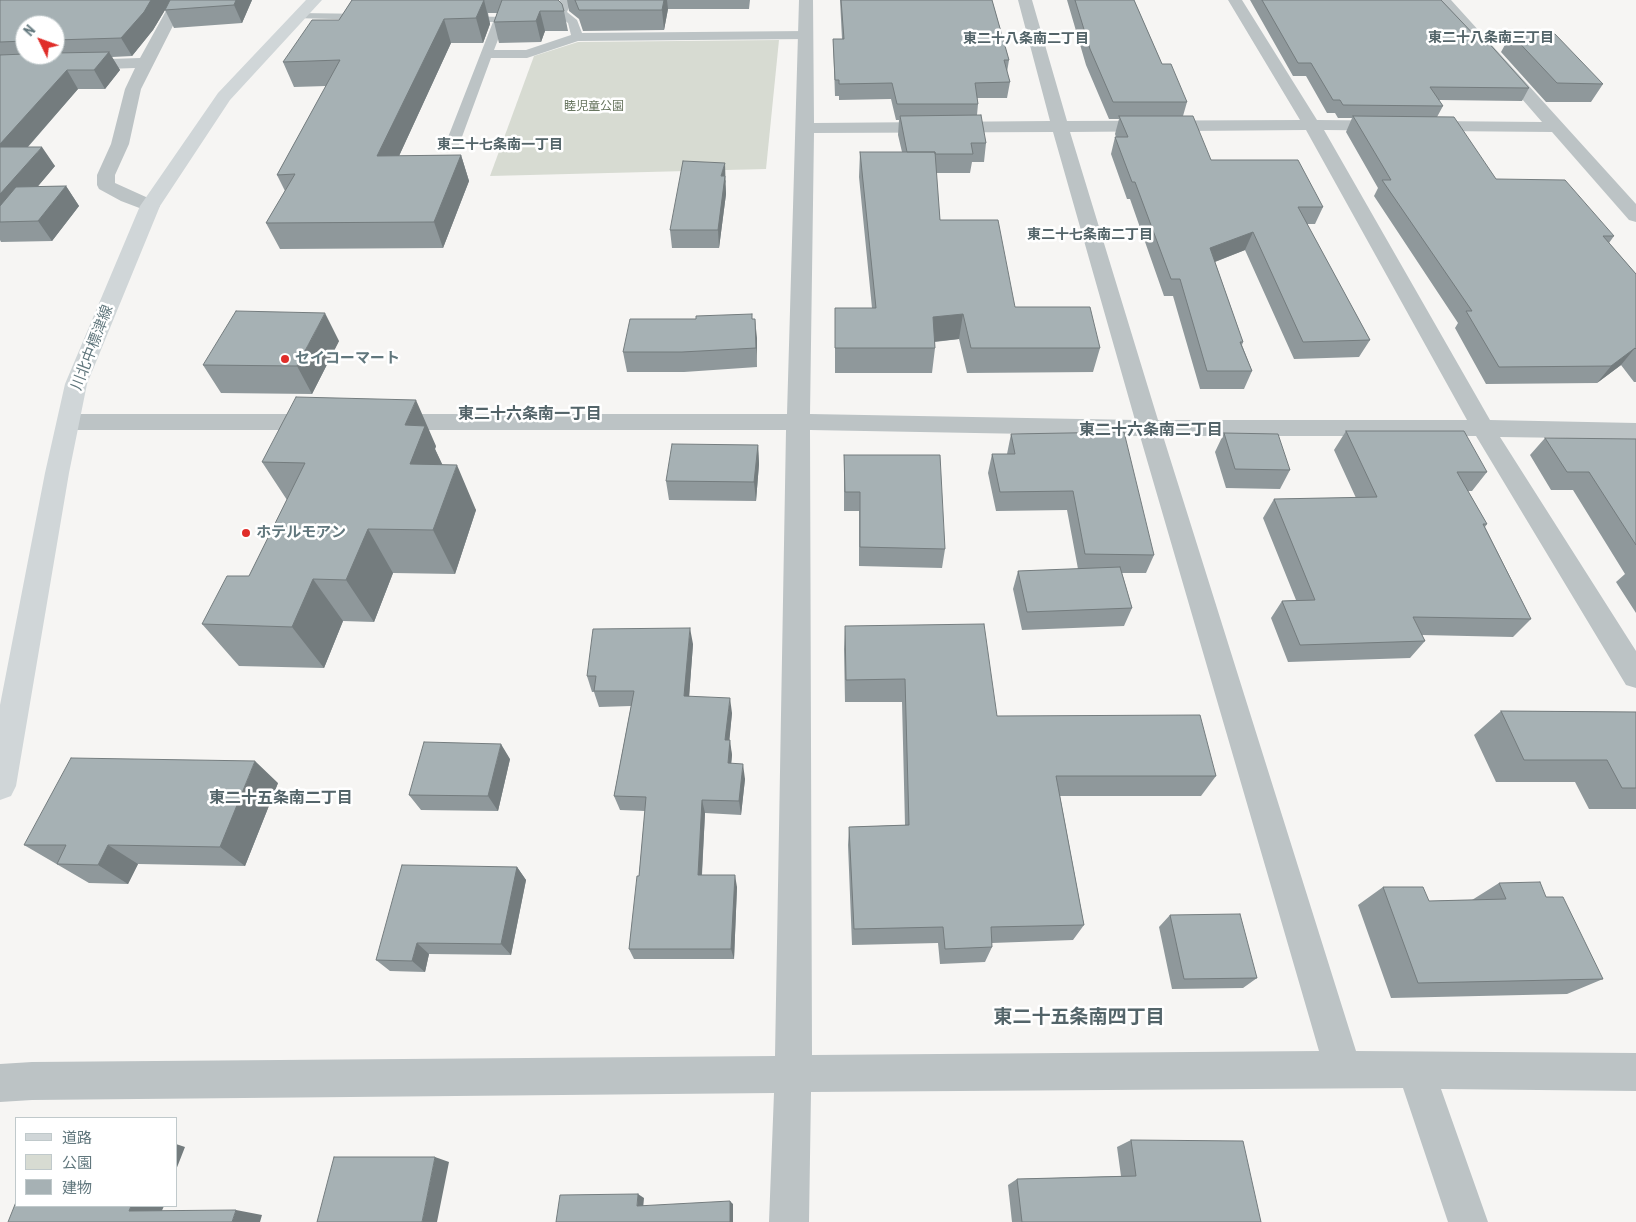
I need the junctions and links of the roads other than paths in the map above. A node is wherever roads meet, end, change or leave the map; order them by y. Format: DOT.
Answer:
graph roads {
  1 [pos="179,0"];
  2 [pos="315,0"];
  3 [pos="566,0"];
  4 [pos="806,0"];
  5 [pos="1024,0"];
  6 [pos="1235,0"];
  7 [pos="1443,0"];
  8 [pos="298,16"];
  9 [pos="385,17"];
  10 [pos="452,18"];
  11 [pos="806,35"];
  12 [pos="578,37"];
  13 [pos="487,54"];
  14 [pos="146,63"];
  15 [pos="58,66"];
  16 [pos="1312,125"];
  17 [pos="1060,127"];
  18 [pos="1555,127"];
  19 [pos="806,128"];
  20 [pos="452,146"];
  21 [pos="150,206"];
  22 [pos="1636,216"];
  23 [pos="69,422"];
  24 [pos="339,422"];
  25 [pos="369,422"];
  26 [pos="798,422"];
  27 [pos="1149,428"];
  28 [pos="1483,428"];
  29 [pos="1636,431"];
  30 [pos="1636,676"];
  31 [pos="0,786"];
  32 [pos="1343,1070"];
  33 [pos="1416,1070"];
  34 [pos="1636,1072"];
  35 [pos="793,1075"];
  36 [pos="0,1083"];
  37 [pos="789,1222"];
  38 [pos="1468,1222"];
  1 -- 14 [label="street"];
  2 -- 8 [label="main road, 川北中標津線"];
  3 -- 12 [label="lane"];
  4 -- 11 [label="street"];
  5 -- 17 [label="street"];
  6 -- 16 [label="street"];
  7 -- 18 [label="street"];
  8 -- 9 [label="lane"];
  8 -- 21 [label="main road, 川北中標津線"];
  10 -- 13 [label="lane"];
  11 -- 12 [label="lane"];
  11 -- 19 [label="street"];
  12 -- 13 [label="lane"];
  13 -- 20 [label="lane"];
  14 -- 15 [label="street"];
  14 -- 21 [label="street"];
  16 -- 17 [label="street"];
  16 -- 18 [label="street"];
  16 -- 28 [label="street"];
  17 -- 19 [label="street"];
  17 -- 27 [label="street"];
  18 -- 22 [label="street"];
  19 -- 26 [label="street"];
  21 -- 23 [label="main road, 川北中標津線"];
  23 -- 24 [label="street"];
  23 -- 31 [label="main road, 川北中標津線"];
  25 -- 26 [label="street"];
  26 -- 27 [label="street"];
  26 -- 35 [label="street"];
  27 -- 28 [label="street"];
  27 -- 32 [label="street"];
  28 -- 29 [label="street"];
  28 -- 30 [label="street"];
  32 -- 33 [label="street"];
  32 -- 35 [label="street"];
  33 -- 34 [label="street"];
  33 -- 38 [label="street"];
  35 -- 36 [label="street"];
  35 -- 37 [label="street"];
}
